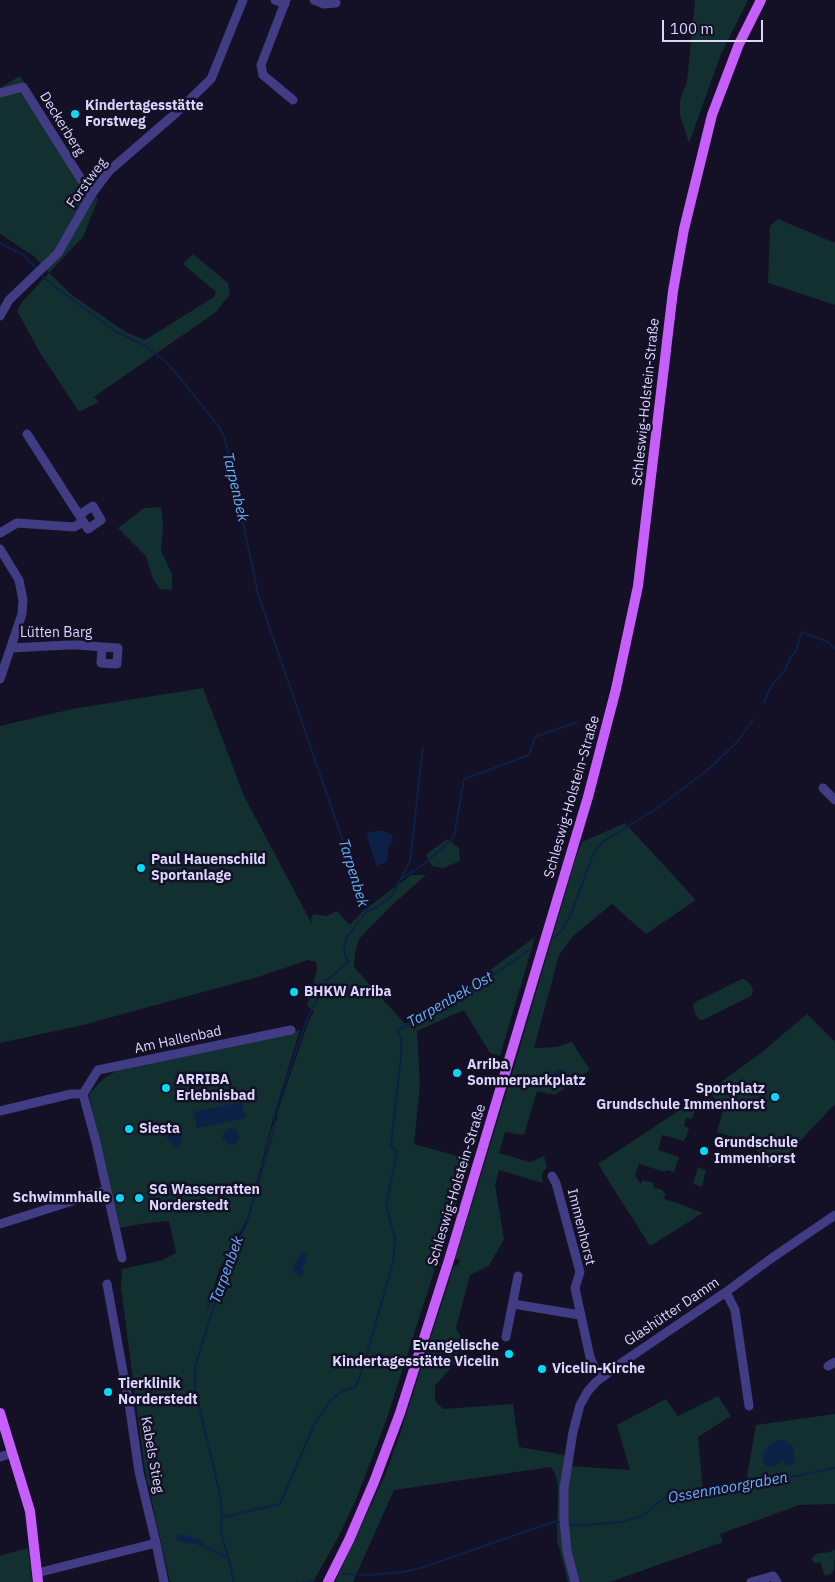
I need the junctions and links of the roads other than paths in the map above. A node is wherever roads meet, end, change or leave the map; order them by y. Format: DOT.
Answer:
graph roads {
  1 [pos="243,0"];
  2 [pos="274,0"];
  3 [pos="314,0"];
  4 [pos="760,0"];
  5 [pos="286,2"];
  6 [pos="336,3"];
  7 [pos="0,93"];
  8 [pos="294,100"];
  9 [pos="91,195"];
  10 [pos="0,316"];
  11 [pos="27,434"];
  12 [pos="0,533"];
  13 [pos="0,549"];
  14 [pos="102,647"];
  15 [pos="10,648"];
  16 [pos="0,679"];
  17 [pos="823,788"];
  18 [pos="835,800"];
  19 [pos="291,1030"];
  20 [pos="84,1094"];
  21 [pos="0,1111"];
  22 [pos="552,1176"];
  23 [pos="107,1190"];
  24 [pos="834,1217"];
  25 [pos="0,1224"];
  26 [pos="122,1258"];
  27 [pos="518,1276"];
  28 [pos="107,1284"];
  29 [pos="726,1292"];
  30 [pos="513,1304"];
  31 [pos="580,1315"];
  32 [pos="506,1337"];
  33 [pos="605,1375"];
  34 [pos="749,1406"];
  35 [pos="0,1413"];
  36 [pos="12,1453"];
  37 [pos="0,1457"];
  38 [pos="156,1543"];
  39 [pos="38,1578"];
  40 [pos="775,1579"];
  41 [pos="164,1582"];
  42 [pos="328,1582"];
  43 [pos="574,1582"];
  44 [pos="751,1582"];
  1 -- 9 [label="street, Forstweg"];
  2 -- 5 [label="street"];
  3 -- 6 [label="street"];
  4 -- 42 [label="main road, Schleswig-Holstein-Straße"];
  5 -- 8 [label="street"];
  7 -- 9 [label="street, Deckerberg"];
  9 -- 10 [label="street, Forstweg"];
  11 -- 12 [label="street"];
  13 -- 15 [label="street"];
  14 -- 15 [label="street, Lütten Barg"];
  15 -- 16 [label="street"];
  17 -- 18 [label="street"];
  19 -- 20 [label="street, Am Hallenbad"];
  20 -- 21 [label="street"];
  20 -- 23 [label="street"];
  22 -- 31 [label="street, Immenhorst"];
  23 -- 25 [label="street"];
  23 -- 26 [label="street"];
  24 -- 29 [label="street, Glashütter Damm"];
  27 -- 30 [label="street"];
  28 -- 38 [label="street, Kabels Stieg"];
  29 -- 33 [label="street, Glashütter Damm"];
  29 -- 34 [label="street"];
  30 -- 31 [label="street"];
  30 -- 32 [label="street"];
  31 -- 33 [label="street, Immenhorst"];
  33 -- 43 [label="street, Glashütter Damm"];
  35 -- 36 [label="main road"];
  36 -- 37 [label="street"];
  36 -- 39 [label="main road"];
  38 -- 39 [label="street"];
  38 -- 41 [label="street, Kabels Stieg"];
  40 -- 44 [label="street"];
}
